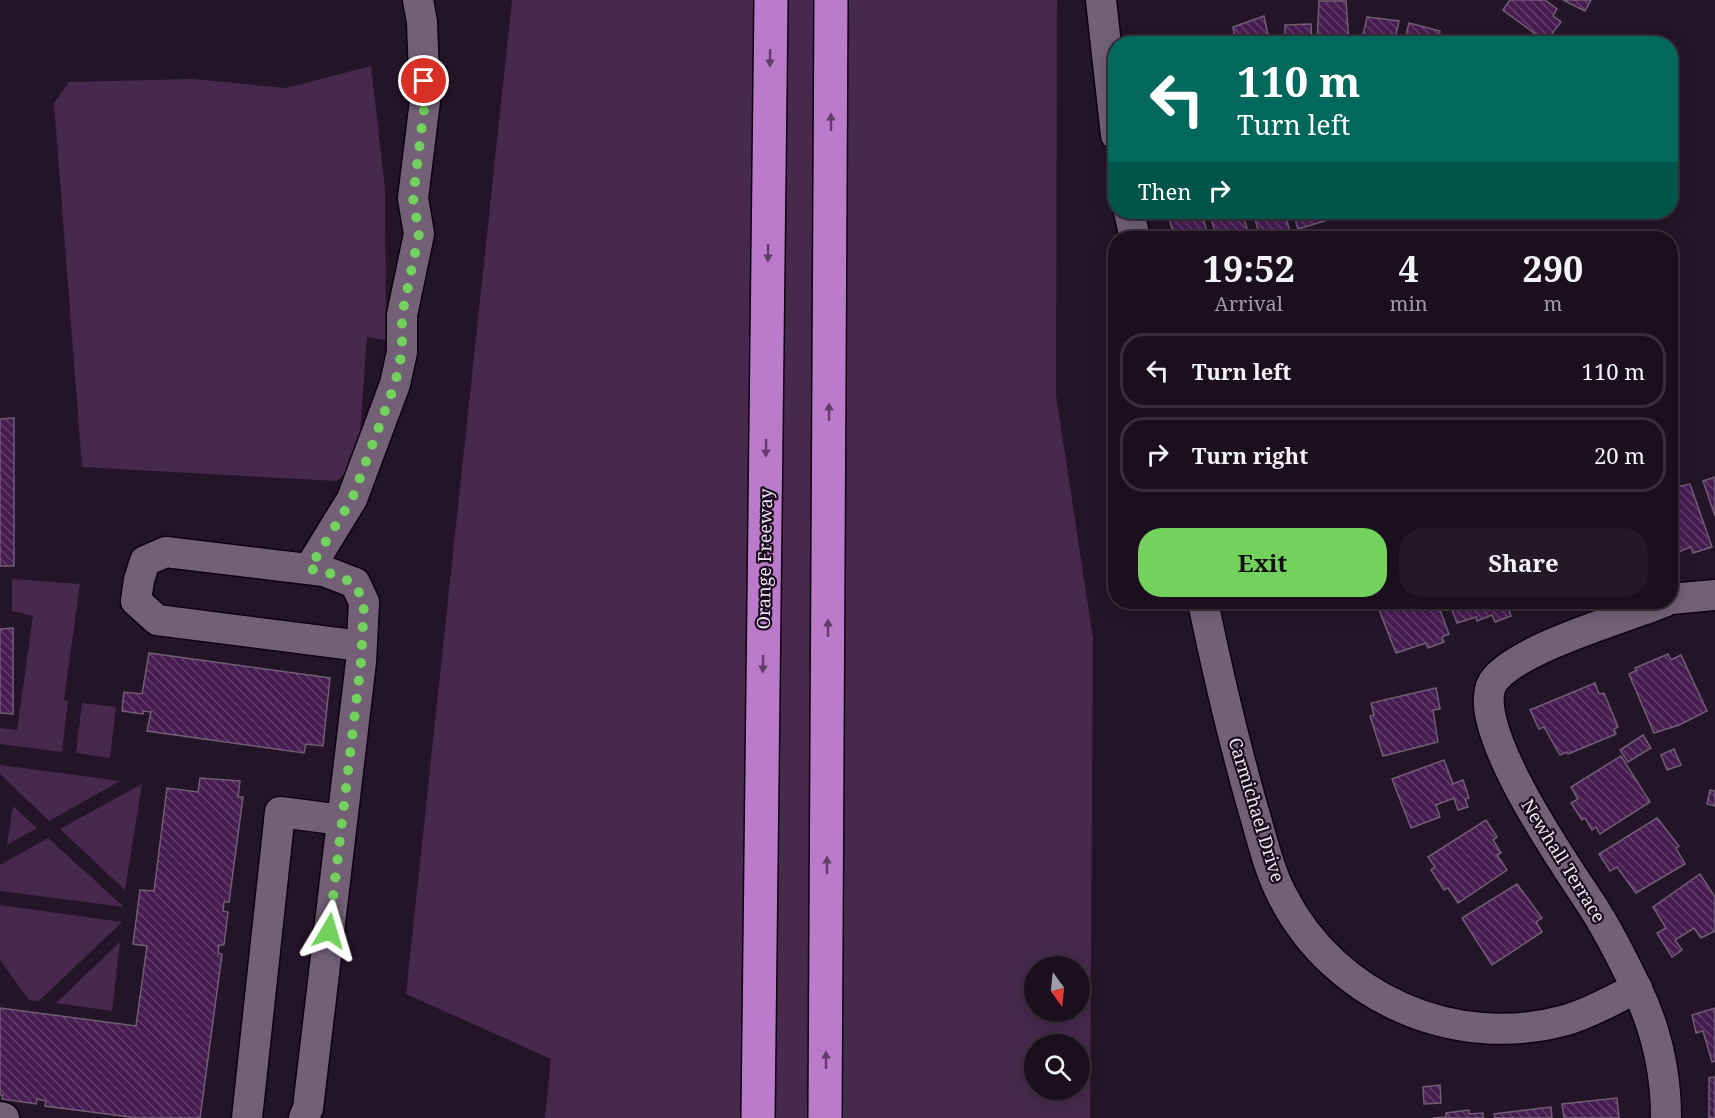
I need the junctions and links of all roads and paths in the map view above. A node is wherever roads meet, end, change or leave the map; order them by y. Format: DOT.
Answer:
graph roads {
  1 [pos="418,0"];
  2 [pos="771,0"];
  3 [pos="831,0"];
  4 [pos="1101,0"];
  5 [pos="1108,63"];
  6 [pos="309,569"];
  7 [pos="1715,596"];
  8 [pos="1678,599"];
  9 [pos="1205,609"];
  10 [pos="1646,609"];
  11 [pos="361,646"];
  12 [pos="342,820"];
  13 [pos="1637,988"];
  14 [pos="247,1118"];
  15 [pos="304,1118"];
  16 [pos="758,1118"];
  17 [pos="825,1118"];
  18 [pos="1666,1118"];
  1 -- 6 [label="street"];
  2 -- 16 [label="highway, Orange Freeway, one-way"];
  17 -- 3 [label="highway, one-way"];
  4 -- 5 [label="street"];
  6 -- 11 [label="street"];
  6 -- 11 [label="street"];
  7 -- 8 [label="street"];
  9 -- 13 [label="street, Carmichael Drive"];
  10 -- 13 [label="street, Newhall Terrace"];
  11 -- 12 [label="street"];
  12 -- 14 [label="street"];
  12 -- 15 [label="street"];
  13 -- 18 [label="street, Newhall Terrace"];
}
